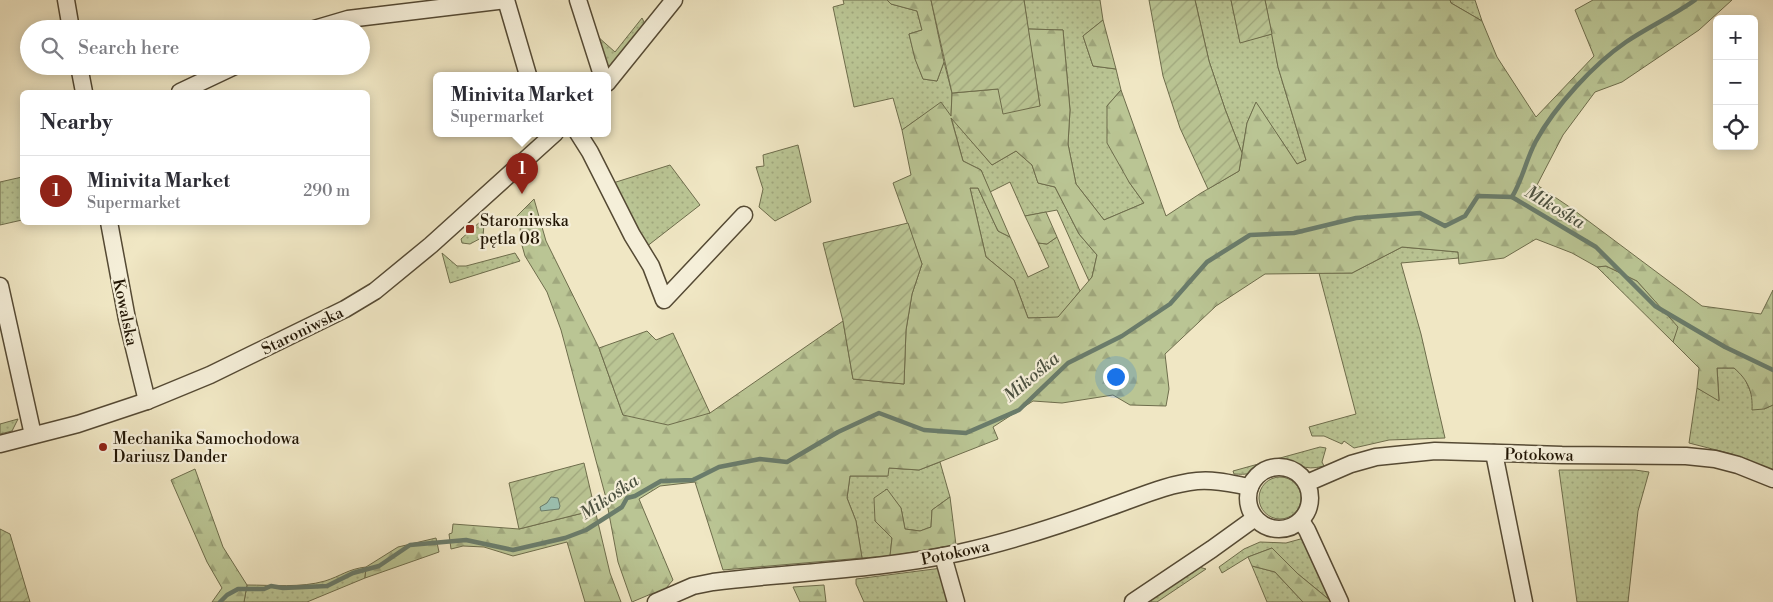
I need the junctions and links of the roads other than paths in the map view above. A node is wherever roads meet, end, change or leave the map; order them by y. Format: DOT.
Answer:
graph roads {
  1 [pos="66,0"];
  2 [pos="506,0"];
  3 [pos="578,0"];
  4 [pos="674,0"];
  5 [pos="69,20"];
  6 [pos="345,20"];
  7 [pos="527,72"];
  8 [pos="601,72"];
  9 [pos="81,75"];
  10 [pos="216,75"];
  11 [pos="611,78"];
  12 [pos="84,90"];
  13 [pos="184,90"];
  14 [pos="550,137"];
  15 [pos="581,137"];
  16 [pos="744,215"];
  17 [pos="110,225"];
  18 [pos="0,286"];
  19 [pos="147,401"];
  20 [pos="33,435"];
  21 [pos="0,444"];
  22 [pos="1494,452"];
  23 [pos="1773,479"];
  24 [pos="1307,483"];
  25 [pos="1250,487"];
  26 [pos="1255,518"];
  27 [pos="1301,521"];
  28 [pos="943,556"];
  29 [pos="1137,601"];
  30 [pos="656,602"];
  31 [pos="956,602"];
  32 [pos="1340,602"];
  33 [pos="1524,602"];
  1 -- 5 [label="street"];
  2 -- 6 [label="street"];
  2 -- 7 [label="street"];
  3 -- 8 [label="street"];
  4 -- 11 [label="street"];
  9 -- 12 [label="street"];
  10 -- 13 [label="street"];
  14 -- 19 [label="street, Staroniwska"];
  15 -- 16 [label="street"];
  17 -- 19 [label="street, Kowalska"];
  18 -- 20 [label="street"];
  19 -- 20 [label="street, Staroniwska"];
  20 -- 21 [label="street, Staroniwska"];
  22 -- 23 [label="street, Potokowa"];
  22 -- 24 [label="street, Potokowa"];
  22 -- 33 [label="street"];
  24 -- 25 [label="street"];
  24 -- 27 [label="street"];
  25 -- 26 [label="street"];
  25 -- 28 [label="street, Potokowa"];
  26 -- 27 [label="street"];
  26 -- 29 [label="street"];
  27 -- 32 [label="street"];
  28 -- 30 [label="street, Potokowa"];
  28 -- 31 [label="street"];
}
